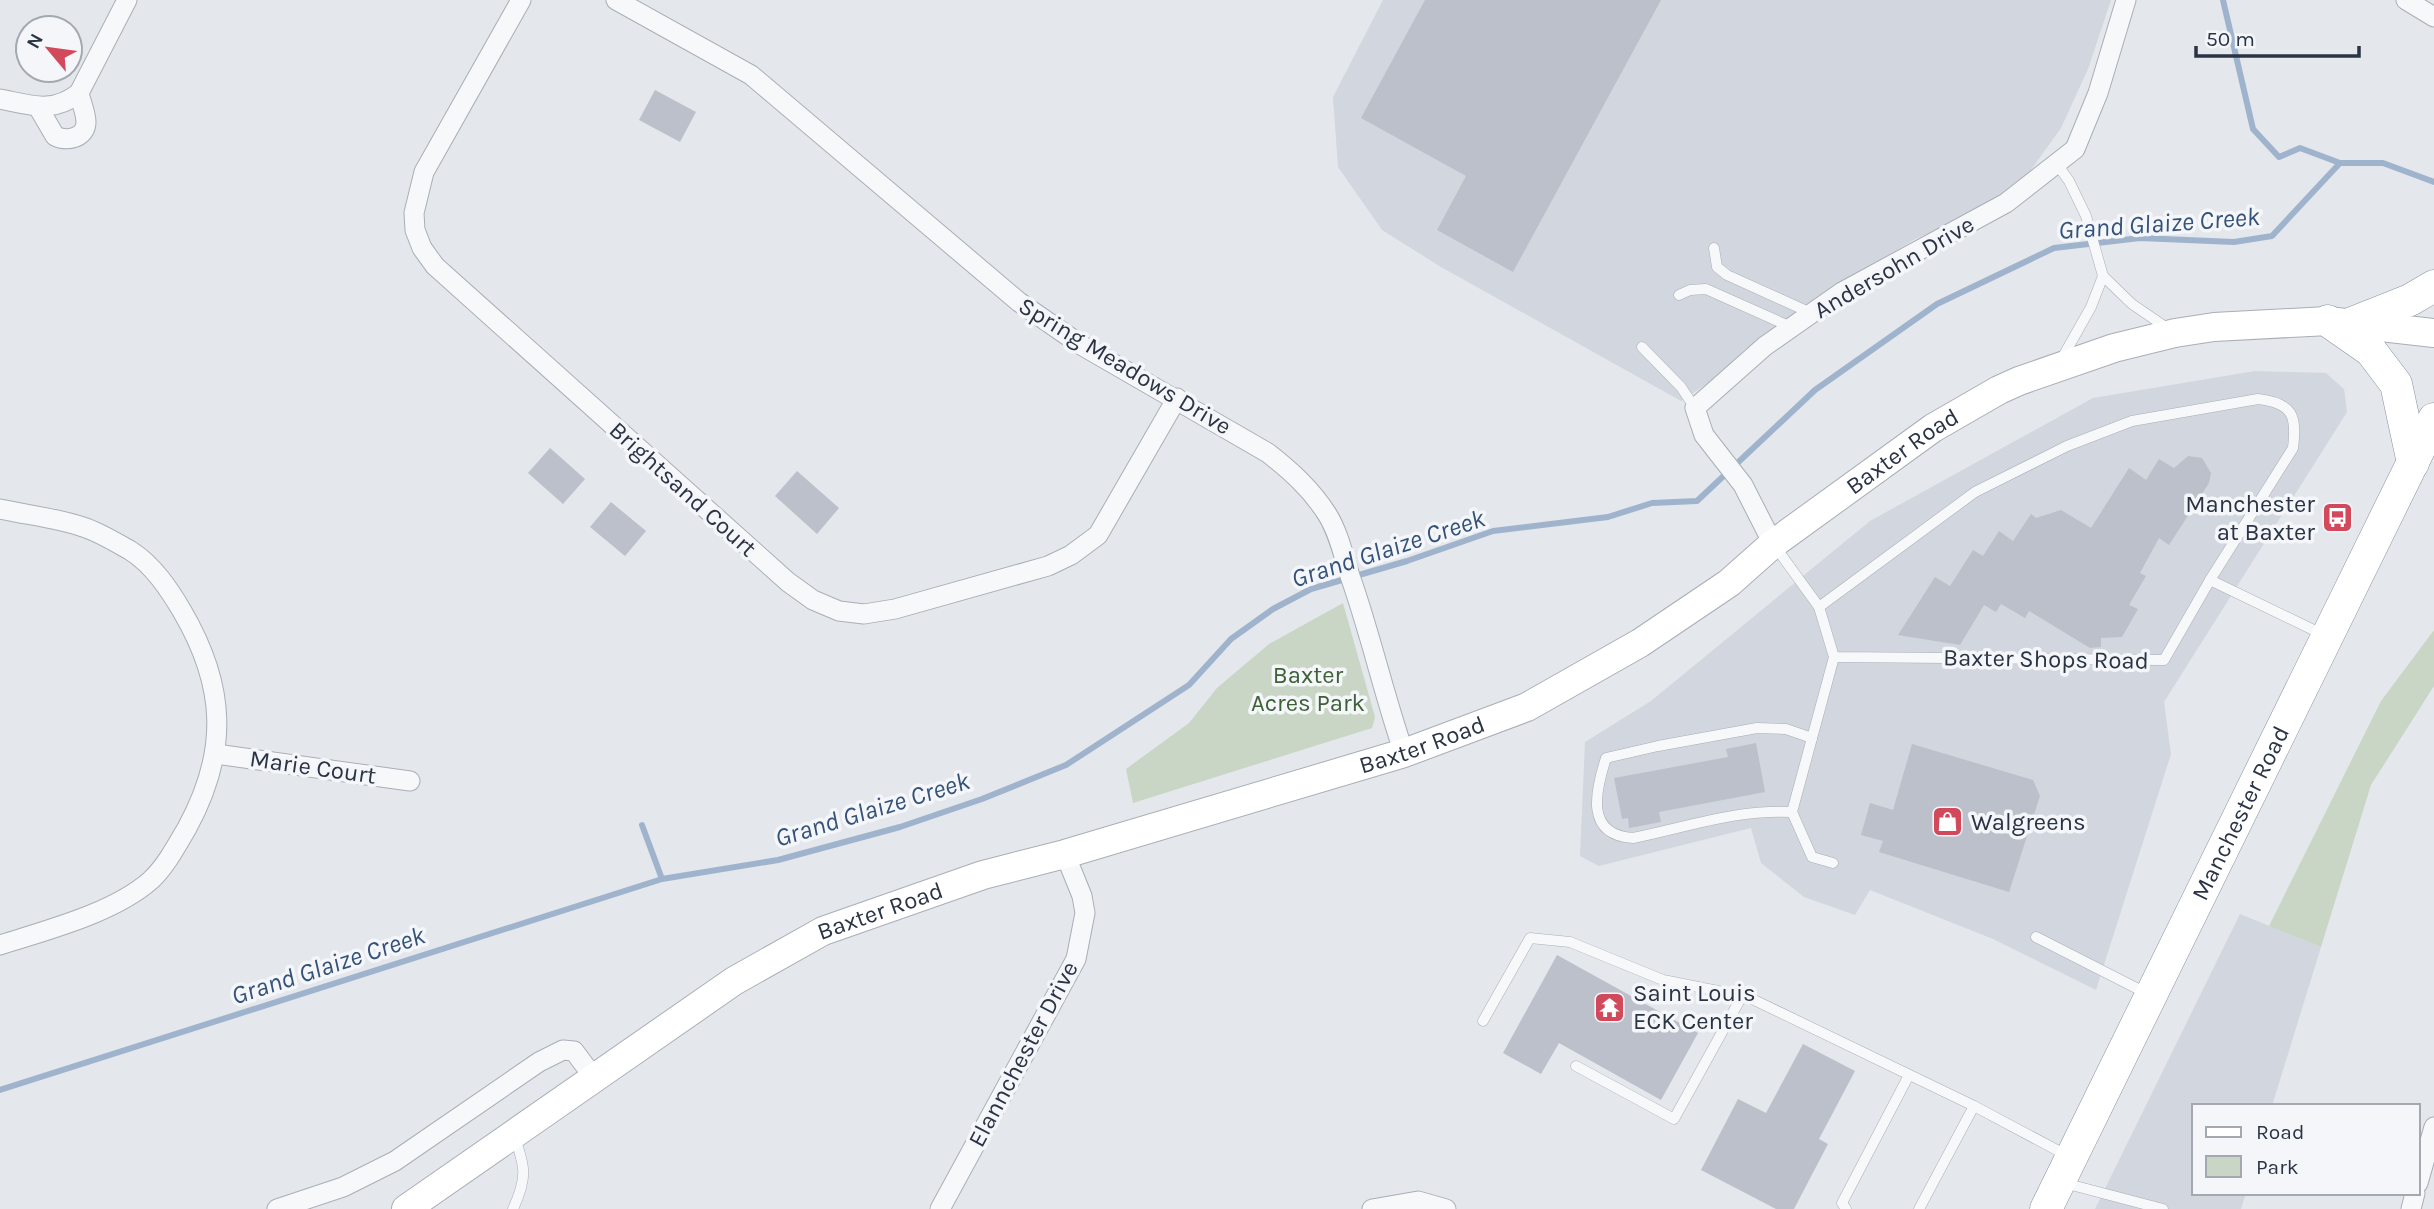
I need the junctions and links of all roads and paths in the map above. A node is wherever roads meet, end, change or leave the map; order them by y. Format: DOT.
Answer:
graph roads {
  1 [pos="127,0"];
  2 [pos="521,0"];
  3 [pos="616,0"];
  4 [pos="2126,0"];
  5 [pos="2406,0"];
  6 [pos="2434,16"];
  7 [pos="79,93"];
  8 [pos="0,99"];
  9 [pos="38,107"];
  10 [pos="2057,164"];
  11 [pos="1714,248"];
  12 [pos="2103,276"];
  13 [pos="2434,286"];
  14 [pos="1679,295"];
  15 [pos="1812,313"];
  16 [pos="2340,322"];
  17 [pos="1792,327"];
  18 [pos="2434,332"];
  19 [pos="2175,333"];
  20 [pos="1642,347"];
  21 [pos="2057,367"];
  22 [pos="1177,398"];
  23 [pos="1695,408"];
  24 [pos="2434,419"];
  25 [pos="2423,455"];
  26 [pos="0,509"];
  27 [pos="1773,544"];
  28 [pos="2210,580"];
  29 [pos="1819,607"];
  30 [pos="2328,636"];
  31 [pos="1834,657"];
  32 [pos="1812,738"];
  33 [pos="1404,753"];
  34 [pos="216,754"];
  35 [pos="410,780"];
  36 [pos="1792,812"];
  37 [pos="1065,854"];
  38 [pos="1833,863"];
  39 [pos="2036,937"];
  40 [pos="0,945"];
  41 [pos="1742,996"];
  42 [pos="2152,996"];
  43 [pos="1483,1021"];
  44 [pos="1576,1066"];
  45 [pos="1909,1075"];
  46 [pos="595,1079"];
  47 [pos="1974,1106"];
  48 [pos="2434,1127"];
  49 [pos="514,1135"];
  50 [pos="2420,1176"];
  51 [pos="2059,1183"];
  52 [pos="2145,1207"];
  53 [pos="277,1209"];
  54 [pos="406,1209"];
  55 [pos="513,1209"];
  56 [pos="940,1209"];
  57 [pos="1372,1209"];
  58 [pos="1446,1209"];
  59 [pos="1846,1209"];
  60 [pos="1919,1209"];
  61 [pos="2163,1209"];
  1 -- 7 [label="street"];
  2 -- 22 [label="street, Brightsand Court"];
  3 -- 22 [label="street, Spring Meadows Drive"];
  4 -- 10 [label="street, Andersohn Drive"];
  5 -- 6 [label="street"];
  7 -- 9 [label="street"];
  7 -- 9 [label="street"];
  8 -- 9 [label="street"];
  10 -- 12 [label="lane"];
  10 -- 15 [label="street, Andersohn Drive"];
  11 -- 15 [label="lane"];
  12 -- 19 [label="lane"];
  12 -- 21 [label="lane"];
  13 -- 16 [label="highway"];
  14 -- 17 [label="lane"];
  15 -- 17 [label="street, Andersohn Drive"];
  16 -- 18 [label="main road, Baxter Road"];
  16 -- 19 [label="main road, Baxter Road"];
  16 -- 25 [label="highway"];
  17 -- 23 [label="street, Andersohn Drive"];
  19 -- 21 [label="main road, Baxter Road"];
  20 -- 23 [label="lane"];
  21 -- 27 [label="main road, Baxter Road"];
  22 -- 33 [label="street, Spring Meadows Drive"];
  23 -- 27 [label="street"];
  24 -- 25 [label="highway, Manchester Road"];
  25 -- 30 [label="highway, Manchester Road"];
  26 -- 34 [label="street"];
  27 -- 29 [label="lane"];
  27 -- 33 [label="main road, Baxter Road"];
  28 -- 29 [label="lane"];
  28 -- 30 [label="lane"];
  28 -- 31 [label="lane, Baxter Shops Road"];
  29 -- 31 [label="lane"];
  30 -- 42 [label="highway, Manchester Road"];
  31 -- 32 [label="lane"];
  32 -- 36 [label="lane"];
  32 -- 36 [label="lane"];
  33 -- 37 [label="main road, Baxter Road"];
  34 -- 35 [label="street, Marie Court"];
  34 -- 40 [label="street"];
  36 -- 38 [label="lane"];
  37 -- 46 [label="main road, Baxter Road"];
  37 -- 56 [label="street, Elannchester Drive"];
  39 -- 42 [label="lane"];
  41 -- 43 [label="lane"];
  41 -- 44 [label="lane"];
  41 -- 45 [label="lane"];
  42 -- 51 [label="highway, Manchester Road"];
  45 -- 47 [label="lane"];
  45 -- 59 [label="lane"];
  46 -- 49 [label="main road, Baxter Road"];
  46 -- 53 [label="street"];
  47 -- 51 [label="lane"];
  47 -- 60 [label="lane"];
  48 -- 50 [label="street"];
  49 -- 54 [label="main road, Baxter Road"];
  49 -- 55 [label="lane"];
  51 -- 52 [label="lane"];
  52 -- 61 [label="lane"];
  57 -- 58 [label="street"];
}
